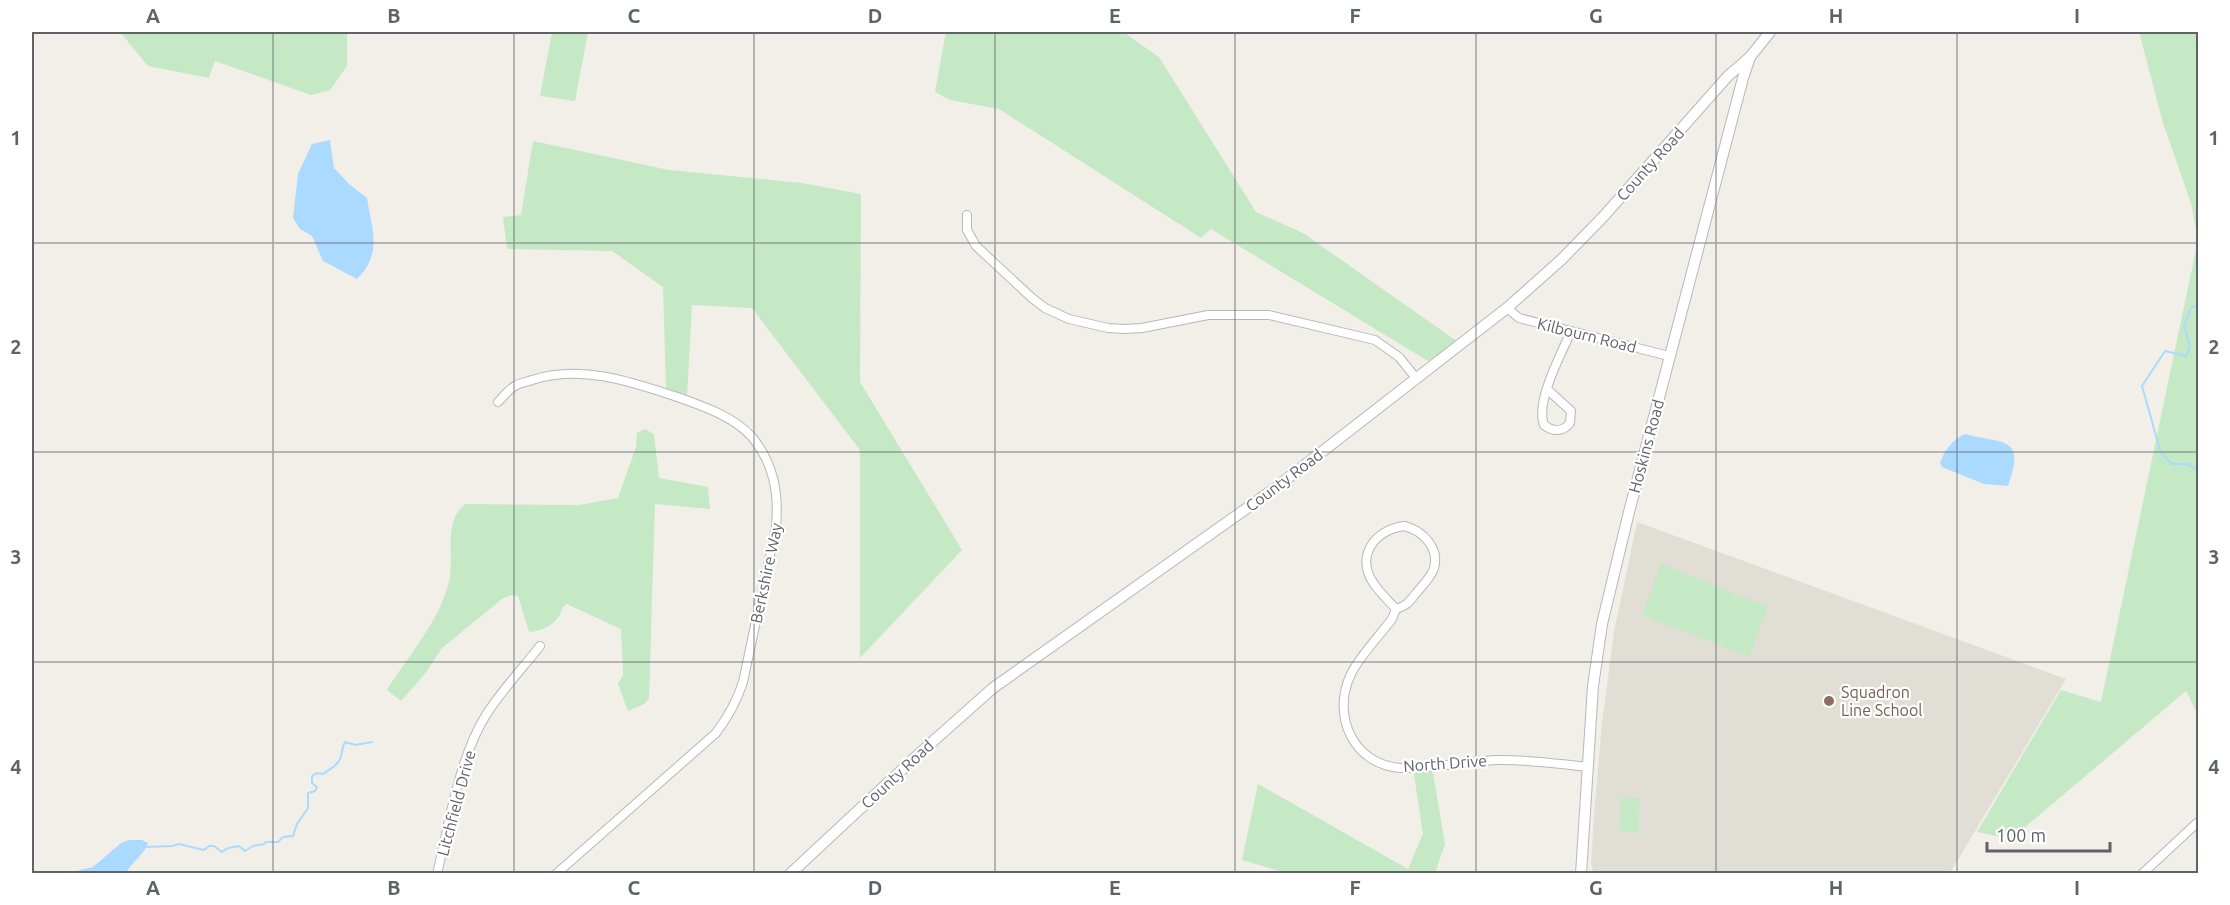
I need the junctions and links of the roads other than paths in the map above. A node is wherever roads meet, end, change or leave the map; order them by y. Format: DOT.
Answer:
graph roads {
  1 [pos="1770,32"];
  2 [pos="1750,57"];
  3 [pos="967,215"];
  4 [pos="1507,308"];
  5 [pos="1571,331"];
  6 [pos="1669,356"];
  7 [pos="1416,378"];
  8 [pos="1548,390"];
  9 [pos="498,402"];
  10 [pos="1396,609"];
  11 [pos="540,646"];
  12 [pos="1588,766"];
  13 [pos="2199,822"];
  14 [pos="437,873"];
  15 [pos="556,873"];
  16 [pos="790,873"];
  17 [pos="1581,873"];
  18 [pos="2142,873"];
  1 -- 2 [label="street, Hoskins Road"];
  2 -- 4 [label="street, County Road"];
  2 -- 6 [label="street, Hoskins Road"];
  3 -- 7 [label="street"];
  4 -- 5 [label="street, Kilbourn Road"];
  4 -- 7 [label="street, County Road"];
  5 -- 6 [label="street, Kilbourn Road"];
  5 -- 8 [label="street"];
  6 -- 12 [label="street, Hoskins Road"];
  7 -- 16 [label="street, County Road"];
  8 -- 8 [label="street"];
  9 -- 15 [label="street, Berkshire Way"];
  10 -- 10 [label="street, North Drive"];
  10 -- 12 [label="street, North Drive"];
  11 -- 14 [label="street, Litchfield Drive"];
  12 -- 17 [label="street, Hoskins Road"];
  13 -- 18 [label="street"];
}
